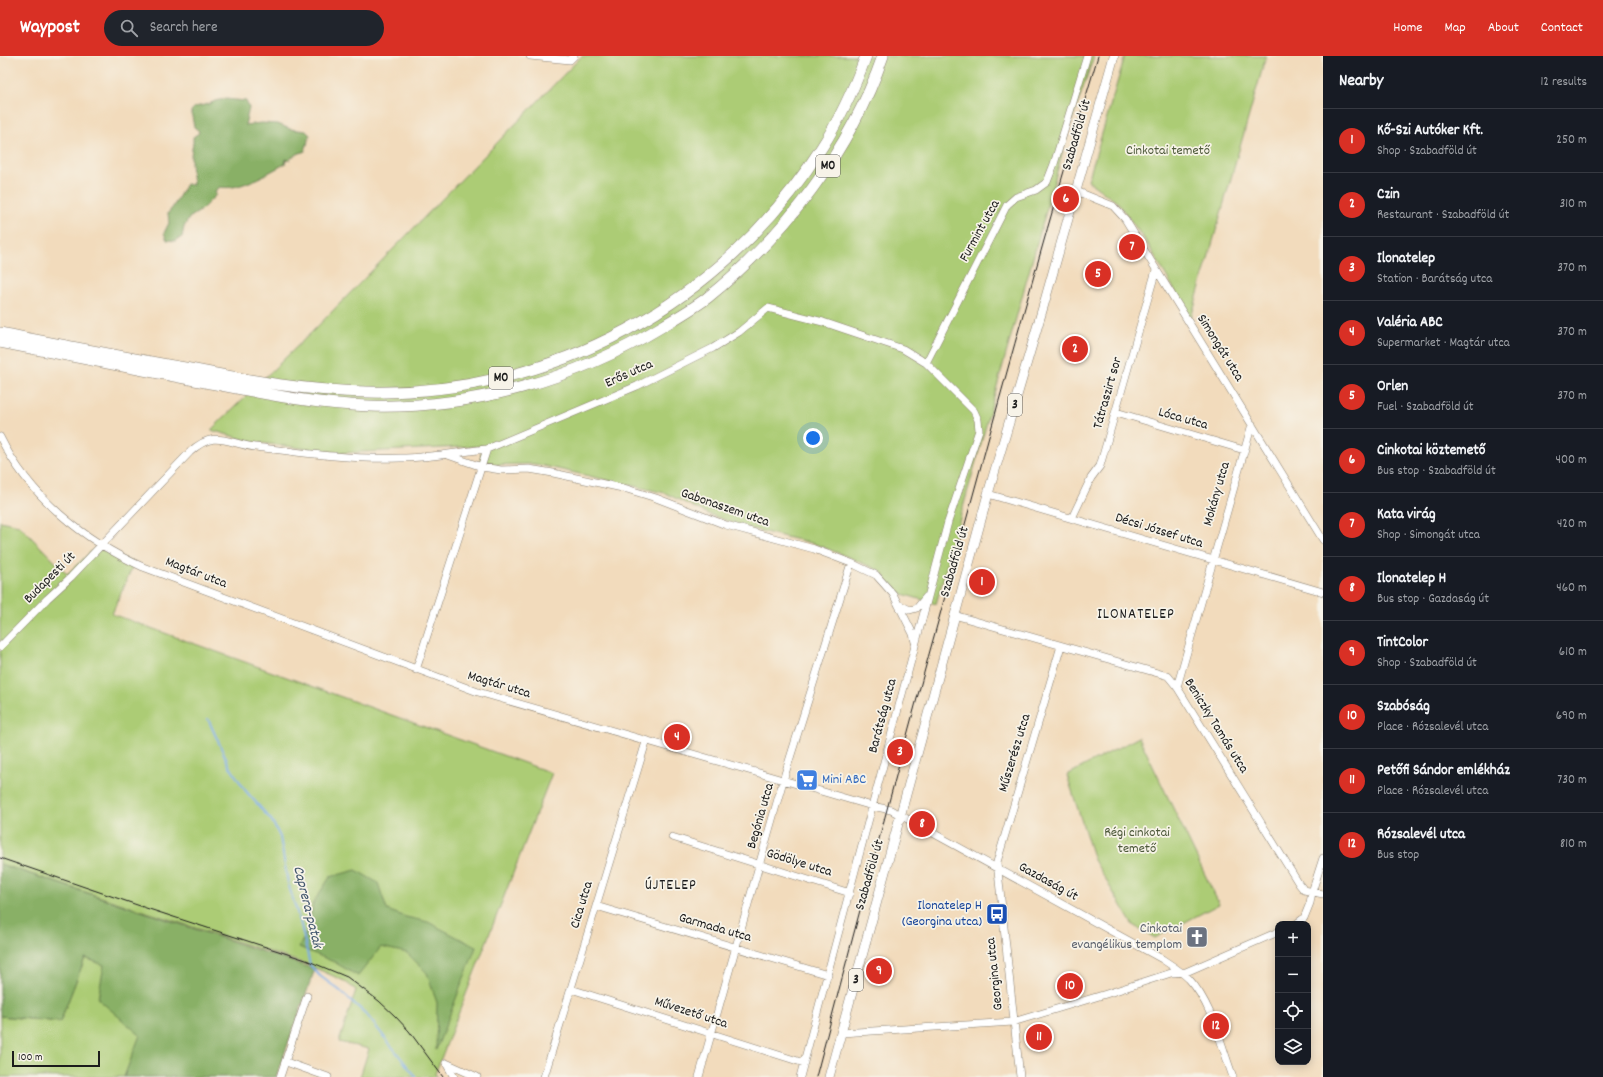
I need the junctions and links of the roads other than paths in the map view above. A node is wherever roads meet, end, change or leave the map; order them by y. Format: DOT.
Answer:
graph roads {
  1 [pos="530,56"];
  2 [pos="866,56"];
  3 [pos="883,56"];
  4 [pos="1087,56"];
  5 [pos="1114,56"];
  6 [pos="572,58"];
  7 [pos="1076,191"];
  8 [pos="1156,270"];
  9 [pos="0,332"];
  10 [pos="0,342"];
  11 [pos="926,363"];
  12 [pos="974,411"];
  13 [pos="1116,412"];
  14 [pos="1252,424"];
  15 [pos="0,437"];
  16 [pos="487,449"];
  17 [pos="1244,450"];
  18 [pos="444,454"];
  19 [pos="482,467"];
  20 [pos="988,494"];
  21 [pos="1072,518"];
  22 [pos="1323,540"];
  23 [pos="101,545"];
  24 [pos="1212,560"];
  25 [pos="852,563"];
  26 [pos="1323,592"];
  27 [pos="929,594"];
  28 [pos="898,604"];
  29 [pos="954,615"];
  30 [pos="915,644"];
  31 [pos="1061,646"];
  32 [pos="0,647"];
  33 [pos="416,670"];
  34 [pos="1177,687"];
  35 [pos="646,742"];
  36 [pos="784,781"];
  37 [pos="872,806"];
  38 [pos="901,815"];
  39 [pos="672,837"];
  40 [pos="1323,858"];
  41 [pos="760,865"];
  42 [pos="997,869"];
  43 [pos="1312,892"];
  44 [pos="850,893"];
  45 [pos="1323,894"];
  46 [pos="596,906"];
  47 [pos="1300,921"];
  48 [pos="1275,933"];
  49 [pos="736,948"];
  50 [pos="1181,972"];
  51 [pos="828,975"];
  52 [pos="571,989"];
  53 [pos="307,996"];
  54 [pos="1013,1022"];
  55 [pos="711,1033"];
  56 [pos="841,1033"];
  57 [pos="286,1062"];
  58 [pos="804,1063"];
  59 [pos="280,1077"];
  60 [pos="328,1077"];
  61 [pos="454,1077"];
  62 [pos="477,1077"];
  63 [pos="545,1077"];
  64 [pos="698,1077"];
  65 [pos="800,1077"];
  66 [pos="829,1077"];
  67 [pos="1020,1077"];
  68 [pos="1233,1077"];
  1 -- 6 [label="street"];
  2 -- 9 [label="highway, M0"];
  3 -- 10 [label="highway, M0"];
  4 -- 11 [label="street, Furmint utca"];
  5 -- 7 [label="main road, Szabadföld út / 3"];
  7 -- 8 [label="street, Simongát utca"];
  7 -- 20 [label="main road, Szabadföld út / 3"];
  8 -- 13 [label="street, Tátraszirt sor"];
  8 -- 14 [label="street, Simongát utca"];
  11 -- 12 [label="street, Erős utca"];
  11 -- 16 [label="street, Erős utca"];
  12 -- 27 [label="street, Barátság utca"];
  13 -- 17 [label="street, Lóca utca"];
  13 -- 21 [label="street, Tátraszirt sor"];
  14 -- 17 [label="street, Mokány utca"];
  14 -- 22 [label="street, Simongát utca"];
  15 -- 23 [label="street, Magtár utca"];
  16 -- 18 [label="street, Budapesti út"];
  16 -- 19 [label="street"];
  17 -- 24 [label="street, Mokány utca"];
  18 -- 19 [label="street, Gabonaszem utca"];
  18 -- 23 [label="street, Budapesti út"];
  19 -- 25 [label="street, Gabonaszem utca"];
  19 -- 33 [label="street"];
  20 -- 21 [label="street, Décsi József utca"];
  20 -- 29 [label="main road, Szabadföld út / 3"];
  21 -- 24 [label="street, Décsi József utca"];
  23 -- 32 [label="street, Budapesti út"];
  23 -- 33 [label="street, Magtár utca"];
  24 -- 26 [label="street, Décsi József utca"];
  24 -- 34 [label="street, Mokány utca"];
  25 -- 28 [label="street, Gabonaszem utca"];
  25 -- 36 [label="street, Begónia utca"];
  27 -- 28 [label="street"];
  27 -- 30 [label="street, Barátság utca"];
  28 -- 30 [label="street, Gabonaszem utca"];
  29 -- 31 [label="street, Beniczky Tamás utca"];
  29 -- 38 [label="main road, Szabadföld út / 3"];
  30 -- 37 [label="street, Barátság utca"];
  31 -- 34 [label="street, Beniczky Tamás utca"];
  31 -- 42 [label="street, Műszerész utca"];
  33 -- 35 [label="street, Magtár utca"];
  34 -- 43 [label="street, Beniczky Tamás utca"];
  35 -- 36 [label="street, Magtár utca"];
  35 -- 46 [label="street, Cica utca"];
  36 -- 37 [label="street, Magtár utca"];
  36 -- 41 [label="street, Begónia utca"];
  37 -- 38 [label="street, Magtár utca"];
  37 -- 44 [label="street, Barátság utca"];
  38 -- 42 [label="street, Gazdaság út"];
  38 -- 56 [label="main road, Szabadföld út / 3"];
  39 -- 41 [label="street, Gödölye utca"];
  40 -- 43 [label="street"];
  41 -- 44 [label="street, Gödölye utca"];
  41 -- 49 [label="street, Begónia utca"];
  42 -- 50 [label="street, Gazdaság út"];
  42 -- 54 [label="street, Georgina utca"];
  43 -- 45 [label="street"];
  43 -- 47 [label="street"];
  44 -- 51 [label="street, Barátság utca"];
  46 -- 49 [label="street, Garmada utca"];
  46 -- 52 [label="street, Cica utca"];
  48 -- 50 [label="street"];
  49 -- 51 [label="street, Garmada utca"];
  49 -- 55 [label="street, Begónia utca"];
  50 -- 54 [label="street"];
  50 -- 68 [label="street, Gazdaság út"];
  51 -- 58 [label="street, Barátság utca"];
  52 -- 55 [label="street, Művezető utca"];
  52 -- 63 [label="street, Cica utca"];
  53 -- 57 [label="street"];
  54 -- 56 [label="street"];
  54 -- 67 [label="street, Georgina utca"];
  55 -- 58 [label="street, Művezető utca"];
  55 -- 64 [label="street, Begónia utca"];
  56 -- 66 [label="main road, Szabadföld út / 3"];
  57 -- 59 [label="street"];
  57 -- 60 [label="street"];
  58 -- 65 [label="street, Barátság utca"];
  61 -- 62 [label="street"];
}
